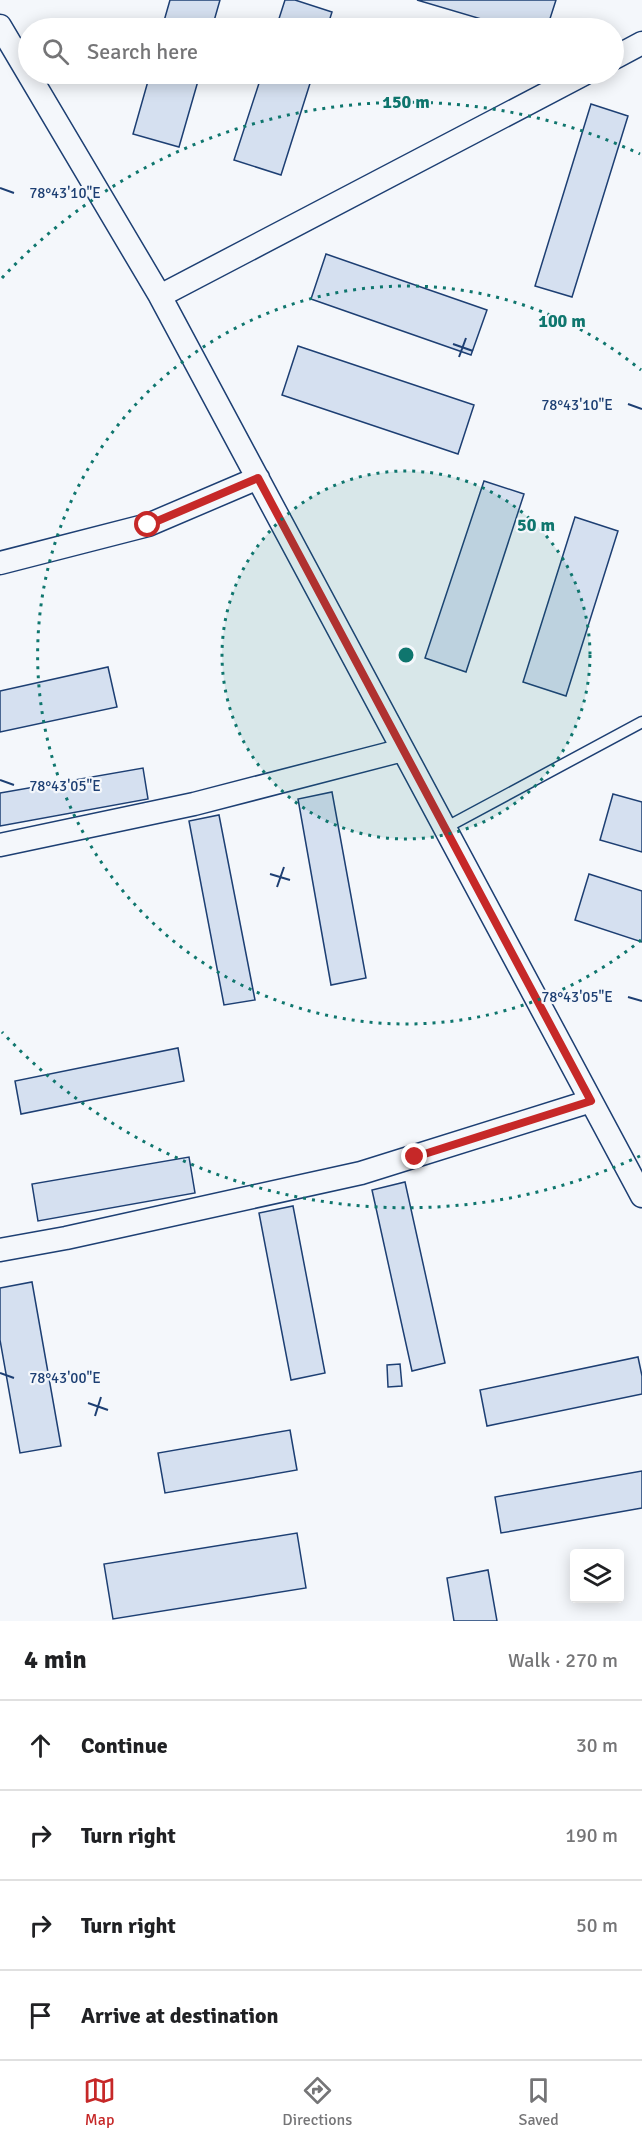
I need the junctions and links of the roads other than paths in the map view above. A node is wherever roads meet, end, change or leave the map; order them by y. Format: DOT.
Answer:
graph roads {
  1 [pos="0,26"];
  2 [pos="642,43"];
  3 [pos="624,53"];
  4 [pos="18,56"];
  5 [pos="34,84"];
  6 [pos="565,84"];
  7 [pos="160,296"];
  8 [pos="258,478"];
  9 [pos="0,562"];
  10 [pos="642,722"];
  11 [pos="404,750"];
  12 [pos="445,828"];
  13 [pos="0,845"];
  14 [pos="591,1101"];
  15 [pos="642,1196"];
  16 [pos="0,1250"];
  1 -- 4 [label="street"];
  2 -- 3 [label="street"];
  5 -- 7 [label="street"];
  6 -- 7 [label="street"];
  7 -- 8 [label="street"];
  8 -- 9 [label="street"];
  8 -- 11 [label="street"];
  10 -- 12 [label="lane"];
  11 -- 12 [label="street"];
  11 -- 13 [label="street"];
  12 -- 14 [label="street"];
  14 -- 15 [label="street"];
  14 -- 16 [label="street"];
}
